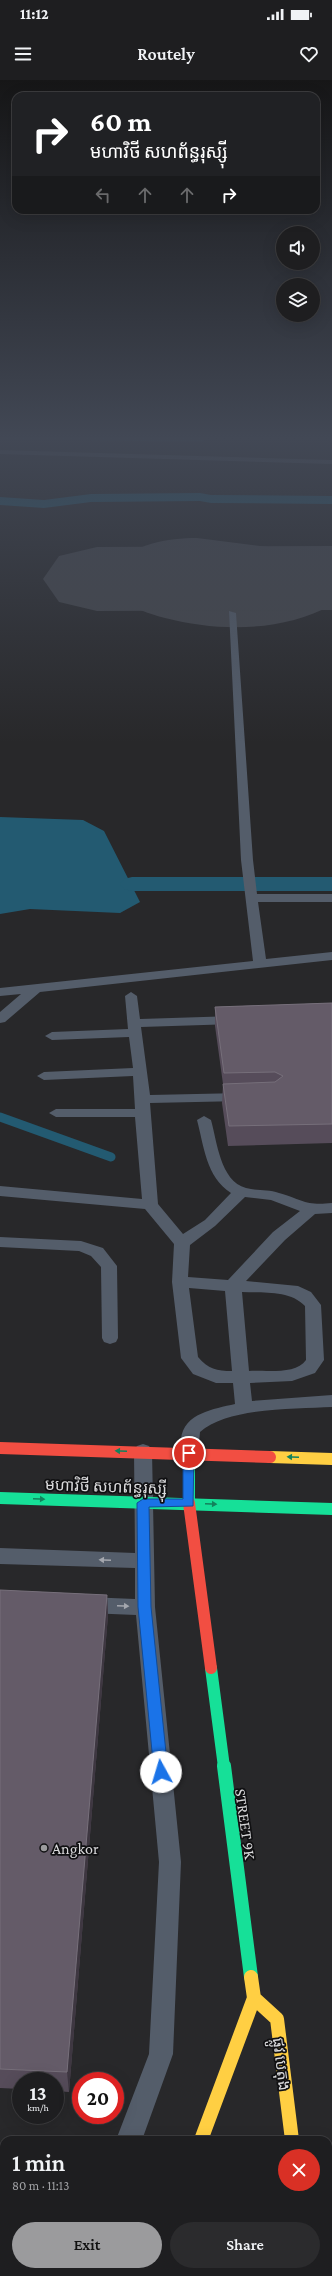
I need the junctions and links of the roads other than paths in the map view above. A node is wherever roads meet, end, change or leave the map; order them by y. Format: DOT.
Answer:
graph roads {
  1 [pos="232,613"];
  2 [pos="332,898"];
  3 [pos="252,904"];
  4 [pos="332,956"];
  5 [pos="260,964"];
  6 [pos="35,989"];
  7 [pos="0,992"];
  8 [pos="131,996"];
  9 [pos="0,1019"];
  10 [pos="245,1019"];
  11 [pos="135,1028"];
  12 [pos="52,1036"];
  13 [pos="140,1072"];
  14 [pos="44,1076"];
  15 [pos="259,1096"];
  16 [pos="142,1106"];
  17 [pos="56,1113"];
  18 [pos="204,1120"];
  19 [pos="0,1191"];
  20 [pos="241,1192"];
  21 [pos="150,1205"];
  22 [pos="332,1208"];
  23 [pos="312,1210"];
  24 [pos="0,1242"];
  25 [pos="182,1243"];
  26 [pos="180,1282"];
  27 [pos="233,1284"];
  28 [pos="110,1338"];
  29 [pos="241,1377"];
  30 [pos="332,1401"];
  31 [pos="244,1408"];
  32 [pos="0,1448"];
  33 [pos="143,1452"];
  34 [pos="189,1453"];
  35 [pos="332,1459"];
  36 [pos="0,1498"];
  37 [pos="143,1503"];
  38 [pos="189,1503"];
  39 [pos="332,1509"];
  40 [pos="0,1556"];
  41 [pos="144,1561"];
  42 [pos="68,1604"];
  43 [pos="144,1607"];
  44 [pos="254,1998"];
  45 [pos="130,2136"];
  46 [pos="202,2136"];
  47 [pos="291,2136"];
  1 -- 3 [label="lane"];
  2 -- 3 [label="lane"];
  3 -- 5 [label="lane"];
  4 -- 5 [label="lane"];
  5 -- 6 [label="lane"];
  6 -- 7 [label="lane"];
  6 -- 9 [label="lane"];
  8 -- 11 [label="lane"];
  10 -- 11 [label="lane"];
  11 -- 12 [label="lane"];
  11 -- 13 [label="lane"];
  13 -- 14 [label="lane"];
  13 -- 16 [label="lane"];
  15 -- 16 [label="lane"];
  16 -- 17 [label="lane"];
  16 -- 21 [label="lane"];
  18 -- 20 [label="lane"];
  19 -- 21 [label="lane"];
  20 -- 23 [label="lane"];
  20 -- 25 [label="lane"];
  21 -- 25 [label="lane"];
  22 -- 23 [label="lane"];
  23 -- 27 [label="lane"];
  24 -- 28 [label="lane"];
  25 -- 26 [label="lane"];
  26 -- 27 [label="lane"];
  26 -- 29 [label="lane"];
  27 -- 29 [label="lane"];
  27 -- 29 [label="lane"];
  29 -- 31 [label="lane"];
  30 -- 31 [label="lane"];
  31 -- 34 [label="lane"];
  33 -- 32 [label="main road, one-way"];
  33 -- 34 [label="main road"];
  33 -- 37 [label="lane"];
  35 -- 34 [label="main road, one-way"];
  34 -- 38 [label="main road, STREET 9K"];
  36 -- 37 [label="main road, មហាវិថី សហព័ន្ធរុស្ស៊ី, one-way"];
  37 -- 38 [label="main road, មហាវិថី សហព័ន្ធរុស្ស៊ី"];
  37 -- 41 [label="lane"];
  38 -- 39 [label="main road, មហាវិថី សហព័ន្ធរុស្ស៊ី, one-way"];
  38 -- 44 [label="main road, STREET 9K"];
  41 -- 40 [label="lane, one-way"];
  41 -- 43 [label="lane"];
  42 -- 43 [label="lane, one-way"];
  43 -- 45 [label="lane"];
  44 -- 46 [label="main road, STREET 9K"];
  44 -- 47 [label="main road, ផ្លូវ បេតុង"];
}
